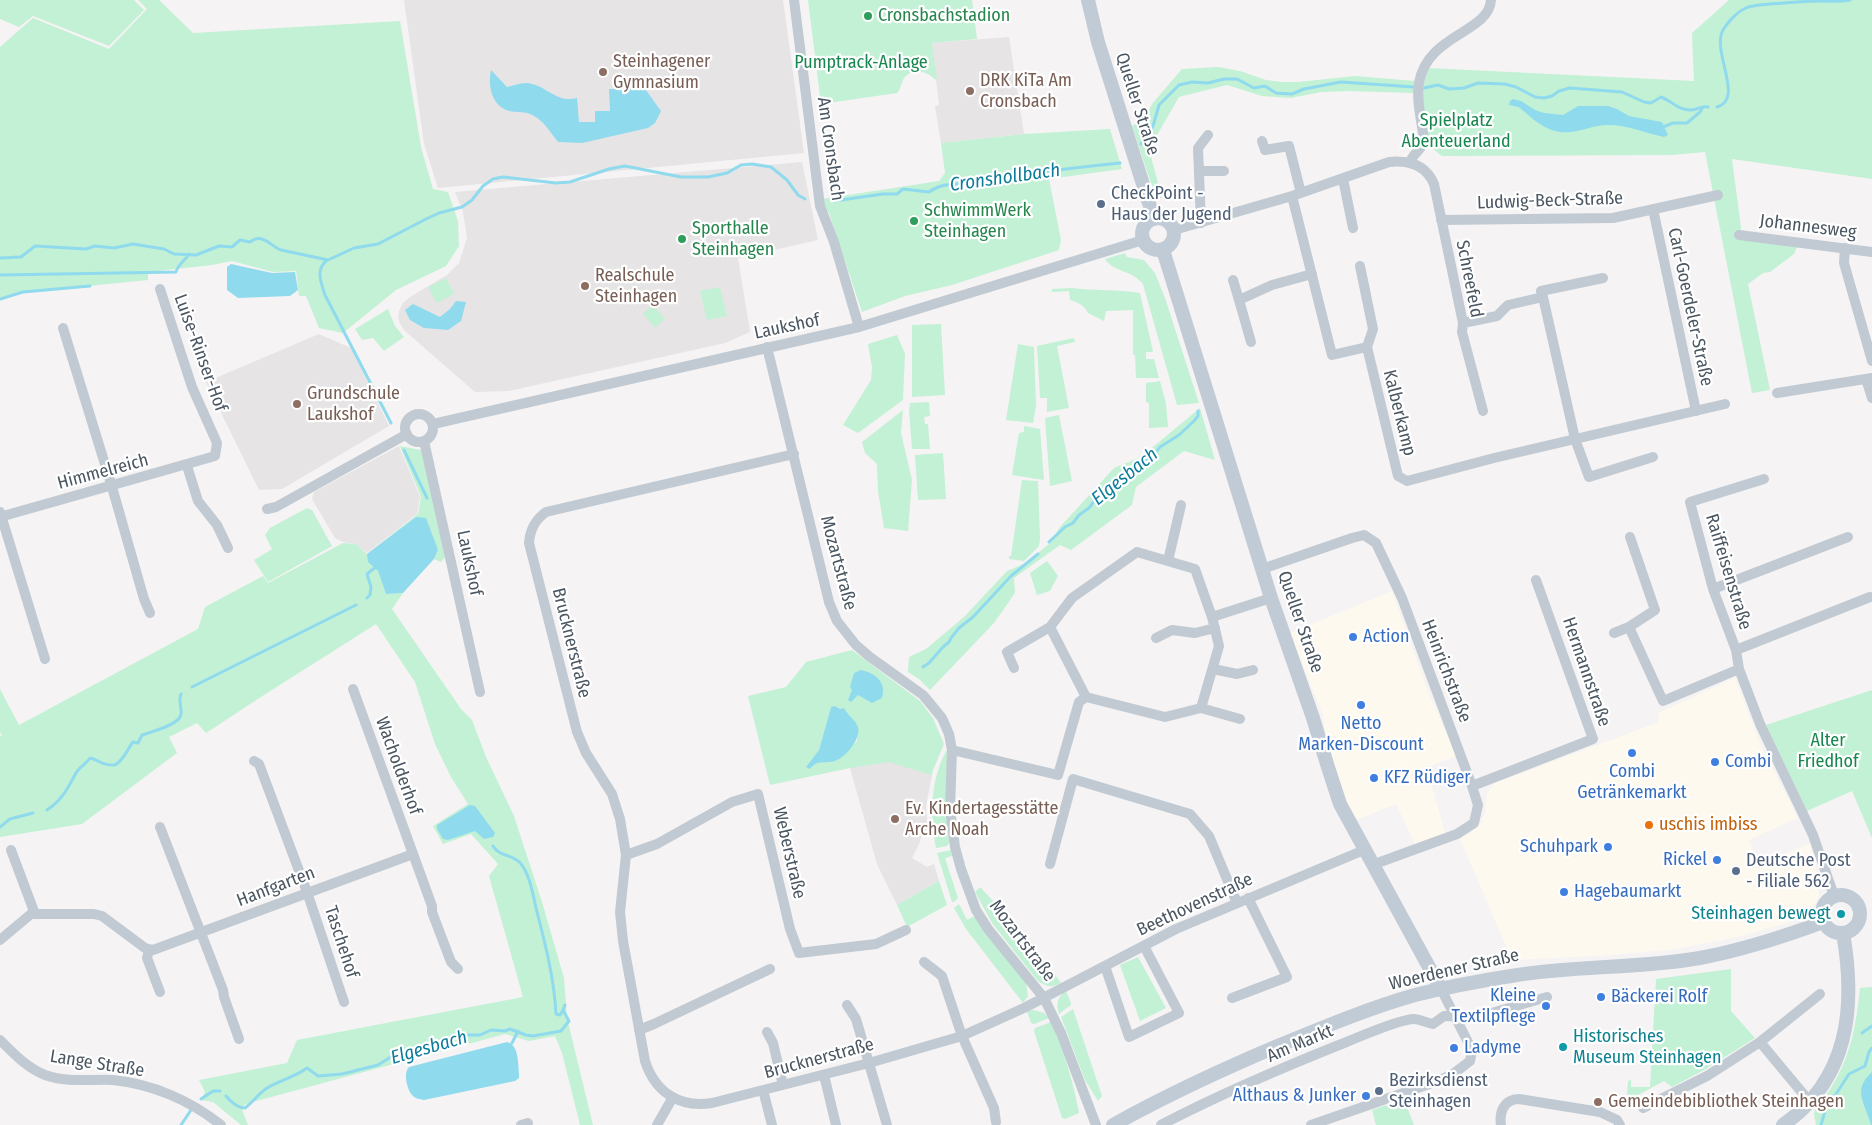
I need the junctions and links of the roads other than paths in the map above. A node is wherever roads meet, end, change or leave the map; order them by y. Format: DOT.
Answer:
graph roads {
  1 [pos="794,0"];
  2 [pos="1088,0"];
  3 [pos="1491,0"];
  4 [pos="1208,135"];
  5 [pos="1262,141"];
  6 [pos="1410,162"];
  7 [pos="1199,171"];
  8 [pos="1224,171"];
  9 [pos="1343,179"];
  10 [pos="1297,194"];
  11 [pos="1718,195"];
  12 [pos="1652,209"];
  13 [pos="1154,219"];
  14 [pos="1441,220"];
  15 [pos="1201,223"];
  16 [pos="1353,228"];
  17 [pos="1174,230"];
  18 [pos="1739,235"];
  19 [pos="1143,240"];
  20 [pos="1845,248"];
  21 [pos="1163,250"];
  22 [pos="1872,252"];
  23 [pos="1360,266"];
  24 [pos="1312,274"];
  25 [pos="1603,278"];
  26 [pos="1233,280"];
  27 [pos="160,289"];
  28 [pos="1542,298"];
  29 [pos="1239,300"];
  30 [pos="1463,323"];
  31 [pos="859,327"];
  32 [pos="63,328"];
  33 [pos="1251,342"];
  34 [pos="767,347"];
  35 [pos="1367,347"];
  36 [pos="1872,361"];
  37 [pos="1869,378"];
  38 [pos="1778,393"];
  39 [pos="1872,398"];
  40 [pos="1725,404"];
  41 [pos="1482,411"];
  42 [pos="1696,411"];
  43 [pos="433,424"];
  44 [pos="407,434"];
  45 [pos="1575,439"];
  46 [pos="424,441"];
  47 [pos="794,454"];
  48 [pos="215,456"];
  49 [pos="1654,457"];
  50 [pos="186,466"];
  51 [pos="1764,479"];
  52 [pos="112,487"];
  53 [pos="1181,505"];
  54 [pos="267,510"];
  55 [pos="0,515"];
  56 [pos="1630,537"];
  57 [pos="1848,537"];
  58 [pos="228,548"];
  59 [pos="1168,561"];
  60 [pos="1262,569"];
  61 [pos="1536,580"];
  62 [pos="1713,589"];
  63 [pos="1870,597"];
  64 [pos="1271,598"];
  65 [pos="150,614"];
  66 [pos="1212,617"];
  67 [pos="1629,627"];
  68 [pos="1050,628"];
  69 [pos="1215,628"];
  70 [pos="1614,633"];
  71 [pos="1156,638"];
  72 [pos="1736,650"];
  73 [pos="45,659"];
  74 [pos="1014,668"];
  75 [pos="1213,669"];
  76 [pos="1739,669"];
  77 [pos="1253,670"];
  78 [pos="353,689"];
  79 [pos="480,692"];
  80 [pos="1086,697"];
  81 [pos="1201,708"];
  82 [pos="1240,719"];
  83 [pos="952,750"];
  84 [pos="254,761"];
  85 [pos="1472,786"];
  86 [pos="160,826"];
  87 [pos="11,850"];
  88 [pos="1364,850"];
  89 [pos="413,854"];
  90 [pos="626,855"];
  91 [pos="1050,864"];
  92 [pos="1372,865"];
  93 [pos="307,892"];
  94 [pos="1834,896"];
  95 [pos="1248,898"];
  96 [pos="1872,902"];
  97 [pos="1237,903"];
  98 [pos="1858,906"];
  99 [pos="35,914"];
  100 [pos="1823,922"];
  101 [pos="906,930"];
  102 [pos="201,932"];
  103 [pos="1843,933"];
  104 [pos="0,940"];
  105 [pos="1144,946"];
  106 [pos="149,950"];
  107 [pos="924,962"];
  108 [pos="1104,966"];
  109 [pos="458,969"];
  110 [pos="770,969"];
  111 [pos="1441,989"];
  112 [pos="160,992"];
  113 [pos="1820,994"];
  114 [pos="1547,997"];
  115 [pos="1044,998"];
  116 [pos="1232,998"];
  117 [pos="344,1002"];
  118 [pos="847,1005"];
  119 [pos="1456,1015"];
  120 [pos="639,1030"];
  121 [pos="767,1032"];
  122 [pos="962,1036"];
  123 [pos="239,1038"];
  124 [pos="0,1040"];
  125 [pos="1760,1042"];
  126 [pos="869,1063"];
  127 [pos="824,1075"];
  128 [pos="783,1085"];
  129 [pos="762,1090"];
  130 [pos="673,1098"];
  131 [pos="1810,1102"];
  132 [pos="1643,1108"];
  133 [pos="996,1122"];
  134 [pos="221,1125"];
  135 [pos="657,1125"];
  136 [pos="772,1125"];
  137 [pos="836,1125"];
  138 [pos="887,1125"];
  139 [pos="1096,1125"];
  140 [pos="1113,1125"];
  141 [pos="1161,1125"];
  142 [pos="1311,1125"];
  143 [pos="1502,1125"];
  144 [pos="1620,1125"];
  145 [pos="1783,1125"];
  1 -- 31 [label="street, Am Cronsbach"];
  2 -- 13 [label="main road, Queller Straße"];
  3 -- 6 [label="street"];
  4 -- 7 [label="street"];
  5 -- 10 [label="street"];
  6 -- 9 [label="street"];
  6 -- 14 [label="street, Schreefeld"];
  7 -- 8 [label="street"];
  7 -- 15 [label="street"];
  9 -- 10 [label="street"];
  9 -- 16 [label="street"];
  10 -- 15 [label="street"];
  10 -- 24 [label="street"];
  11 -- 12 [label="street, Ludwig-Beck-Straße"];
  12 -- 14 [label="street, Ludwig-Beck-Straße"];
  12 -- 42 [label="street, Carl-Goerdeler-Straße"];
  13 -- 17 [label="main road"];
  13 -- 19 [label="main road"];
  14 -- 30 [label="street, Schreefeld"];
  15 -- 17 [label="street"];
  17 -- 21 [label="main road"];
  18 -- 20 [label="street, Johannesweg"];
  19 -- 21 [label="main road"];
  19 -- 31 [label="street, Laukshof"];
  20 -- 22 [label="street, Johannesweg"];
  20 -- 36 [label="street"];
  21 -- 60 [label="main road, Queller Straße"];
  23 -- 35 [label="street, Kalberkamp"];
  24 -- 29 [label="street"];
  24 -- 35 [label="street"];
  25 -- 28 [label="street"];
  26 -- 29 [label="street"];
  27 -- 48 [label="street, Luise-Rinser-Hof"];
  28 -- 30 [label="street"];
  28 -- 45 [label="street"];
  29 -- 33 [label="street"];
  30 -- 41 [label="street, Schreefeld"];
  31 -- 34 [label="street, Laukshof"];
  32 -- 52 [label="street"];
  34 -- 43 [label="street, Laukshof"];
  34 -- 47 [label="street, Mozartstraße"];
  35 -- 45 [label="street, Kalberkamp"];
  37 -- 38 [label="street"];
  37 -- 39 [label="street"];
  40 -- 42 [label="street, Kalberkamp"];
  42 -- 45 [label="street, Kalberkamp"];
  43 -- 44 [label="street"];
  43 -- 46 [label="street"];
  44 -- 46 [label="street"];
  44 -- 54 [label="street"];
  45 -- 49 [label="street"];
  46 -- 79 [label="street, Laukshof"];
  47 -- 83 [label="street, Mozartstraße"];
  47 -- 90 [label="street, Brucknerstraße"];
  48 -- 50 [label="street, Himmelreich"];
  50 -- 52 [label="street, Himmelreich"];
  50 -- 58 [label="street"];
  51 -- 62 [label="street, Raiffeisenstraße"];
  52 -- 55 [label="street, Himmelreich"];
  52 -- 65 [label="street"];
  53 -- 59 [label="street"];
  55 -- 73 [label="street"];
  56 -- 67 [label="street"];
  57 -- 62 [label="street"];
  59 -- 66 [label="street"];
  59 -- 68 [label="street"];
  60 -- 64 [label="main road, Queller Straße"];
  60 -- 85 [label="street, Heinrichstraße"];
  61 -- 85 [label="street, Hermannstraße"];
  62 -- 72 [label="street, Raiffeisenstraße"];
  63 -- 72 [label="street"];
  64 -- 66 [label="street"];
  64 -- 88 [label="main road, Queller Straße"];
  66 -- 69 [label="street"];
  67 -- 70 [label="street"];
  67 -- 76 [label="street"];
  68 -- 74 [label="street"];
  68 -- 80 [label="street"];
  69 -- 71 [label="street"];
  69 -- 75 [label="street"];
  72 -- 76 [label="street, Raiffeisenstraße"];
  75 -- 77 [label="street"];
  75 -- 81 [label="street"];
  76 -- 94 [label="street, Raiffeisenstraße"];
  78 -- 89 [label="street, Wacholderhof"];
  80 -- 81 [label="street"];
  80 -- 83 [label="street"];
  81 -- 82 [label="street"];
  83 -- 115 [label="street, Mozartstraße"];
  84 -- 93 [label="street, Taschehof"];
  85 -- 92 [label="street, Heinrichstraße"];
  86 -- 102 [label="street"];
  87 -- 99 [label="street"];
  88 -- 92 [label="main road, Queller Straße"];
  88 -- 95 [label="street, Beethovenstraße"];
  89 -- 93 [label="street, Hanfgarten"];
  89 -- 109 [label="street, Wacholderhof"];
  90 -- 101 [label="street, Weberstraße"];
  90 -- 120 [label="street, Brucknerstraße"];
  91 -- 97 [label="street"];
  92 -- 111 [label="main road, Queller Straße"];
  93 -- 102 [label="street, Hanfgarten"];
  93 -- 117 [label="street, Taschehof"];
  94 -- 98 [label="main road"];
  94 -- 100 [label="main road"];
  95 -- 97 [label="street, Beethovenstraße"];
  95 -- 116 [label="street"];
  96 -- 98 [label="main road"];
  97 -- 105 [label="street, Beethovenstraße"];
  98 -- 103 [label="main road"];
  99 -- 104 [label="street"];
  99 -- 106 [label="street"];
  100 -- 103 [label="main road"];
  100 -- 111 [label="main road, Woerdener Straße"];
  102 -- 106 [label="street, Hanfgarten"];
  102 -- 123 [label="street"];
  103 -- 131 [label="main road"];
  105 -- 108 [label="street, Beethovenstraße"];
  105 -- 108 [label="street"];
  106 -- 112 [label="street"];
  107 -- 122 [label="street"];
  108 -- 115 [label="street, Beethovenstraße"];
  110 -- 120 [label="street"];
  111 -- 119 [label="street"];
  111 -- 140 [label="main road, Woerdener Straße"];
  113 -- 125 [label="street"];
  114 -- 119 [label="street"];
  115 -- 122 [label="street, Brucknerstraße"];
  115 -- 139 [label="street, Mozartstraße"];
  118 -- 126 [label="street"];
  119 -- 141 [label="street, Am Markt"];
  119 -- 142 [label="street"];
  120 -- 130 [label="street, Brucknerstraße"];
  121 -- 128 [label="street"];
  122 -- 126 [label="street, Brucknerstraße"];
  122 -- 133 [label="street"];
  124 -- 134 [label="street, Lange Straße"];
  125 -- 131 [label="street"];
  125 -- 132 [label="street"];
  126 -- 127 [label="street, Brucknerstraße"];
  126 -- 138 [label="street"];
  127 -- 128 [label="street, Brucknerstraße"];
  127 -- 137 [label="street"];
  128 -- 129 [label="street, Brucknerstraße"];
  129 -- 130 [label="street, Brucknerstraße"];
  129 -- 136 [label="street"];
  130 -- 135 [label="street"];
  131 -- 145 [label="main road"];
  143 -- 144 [label="street"];
}
